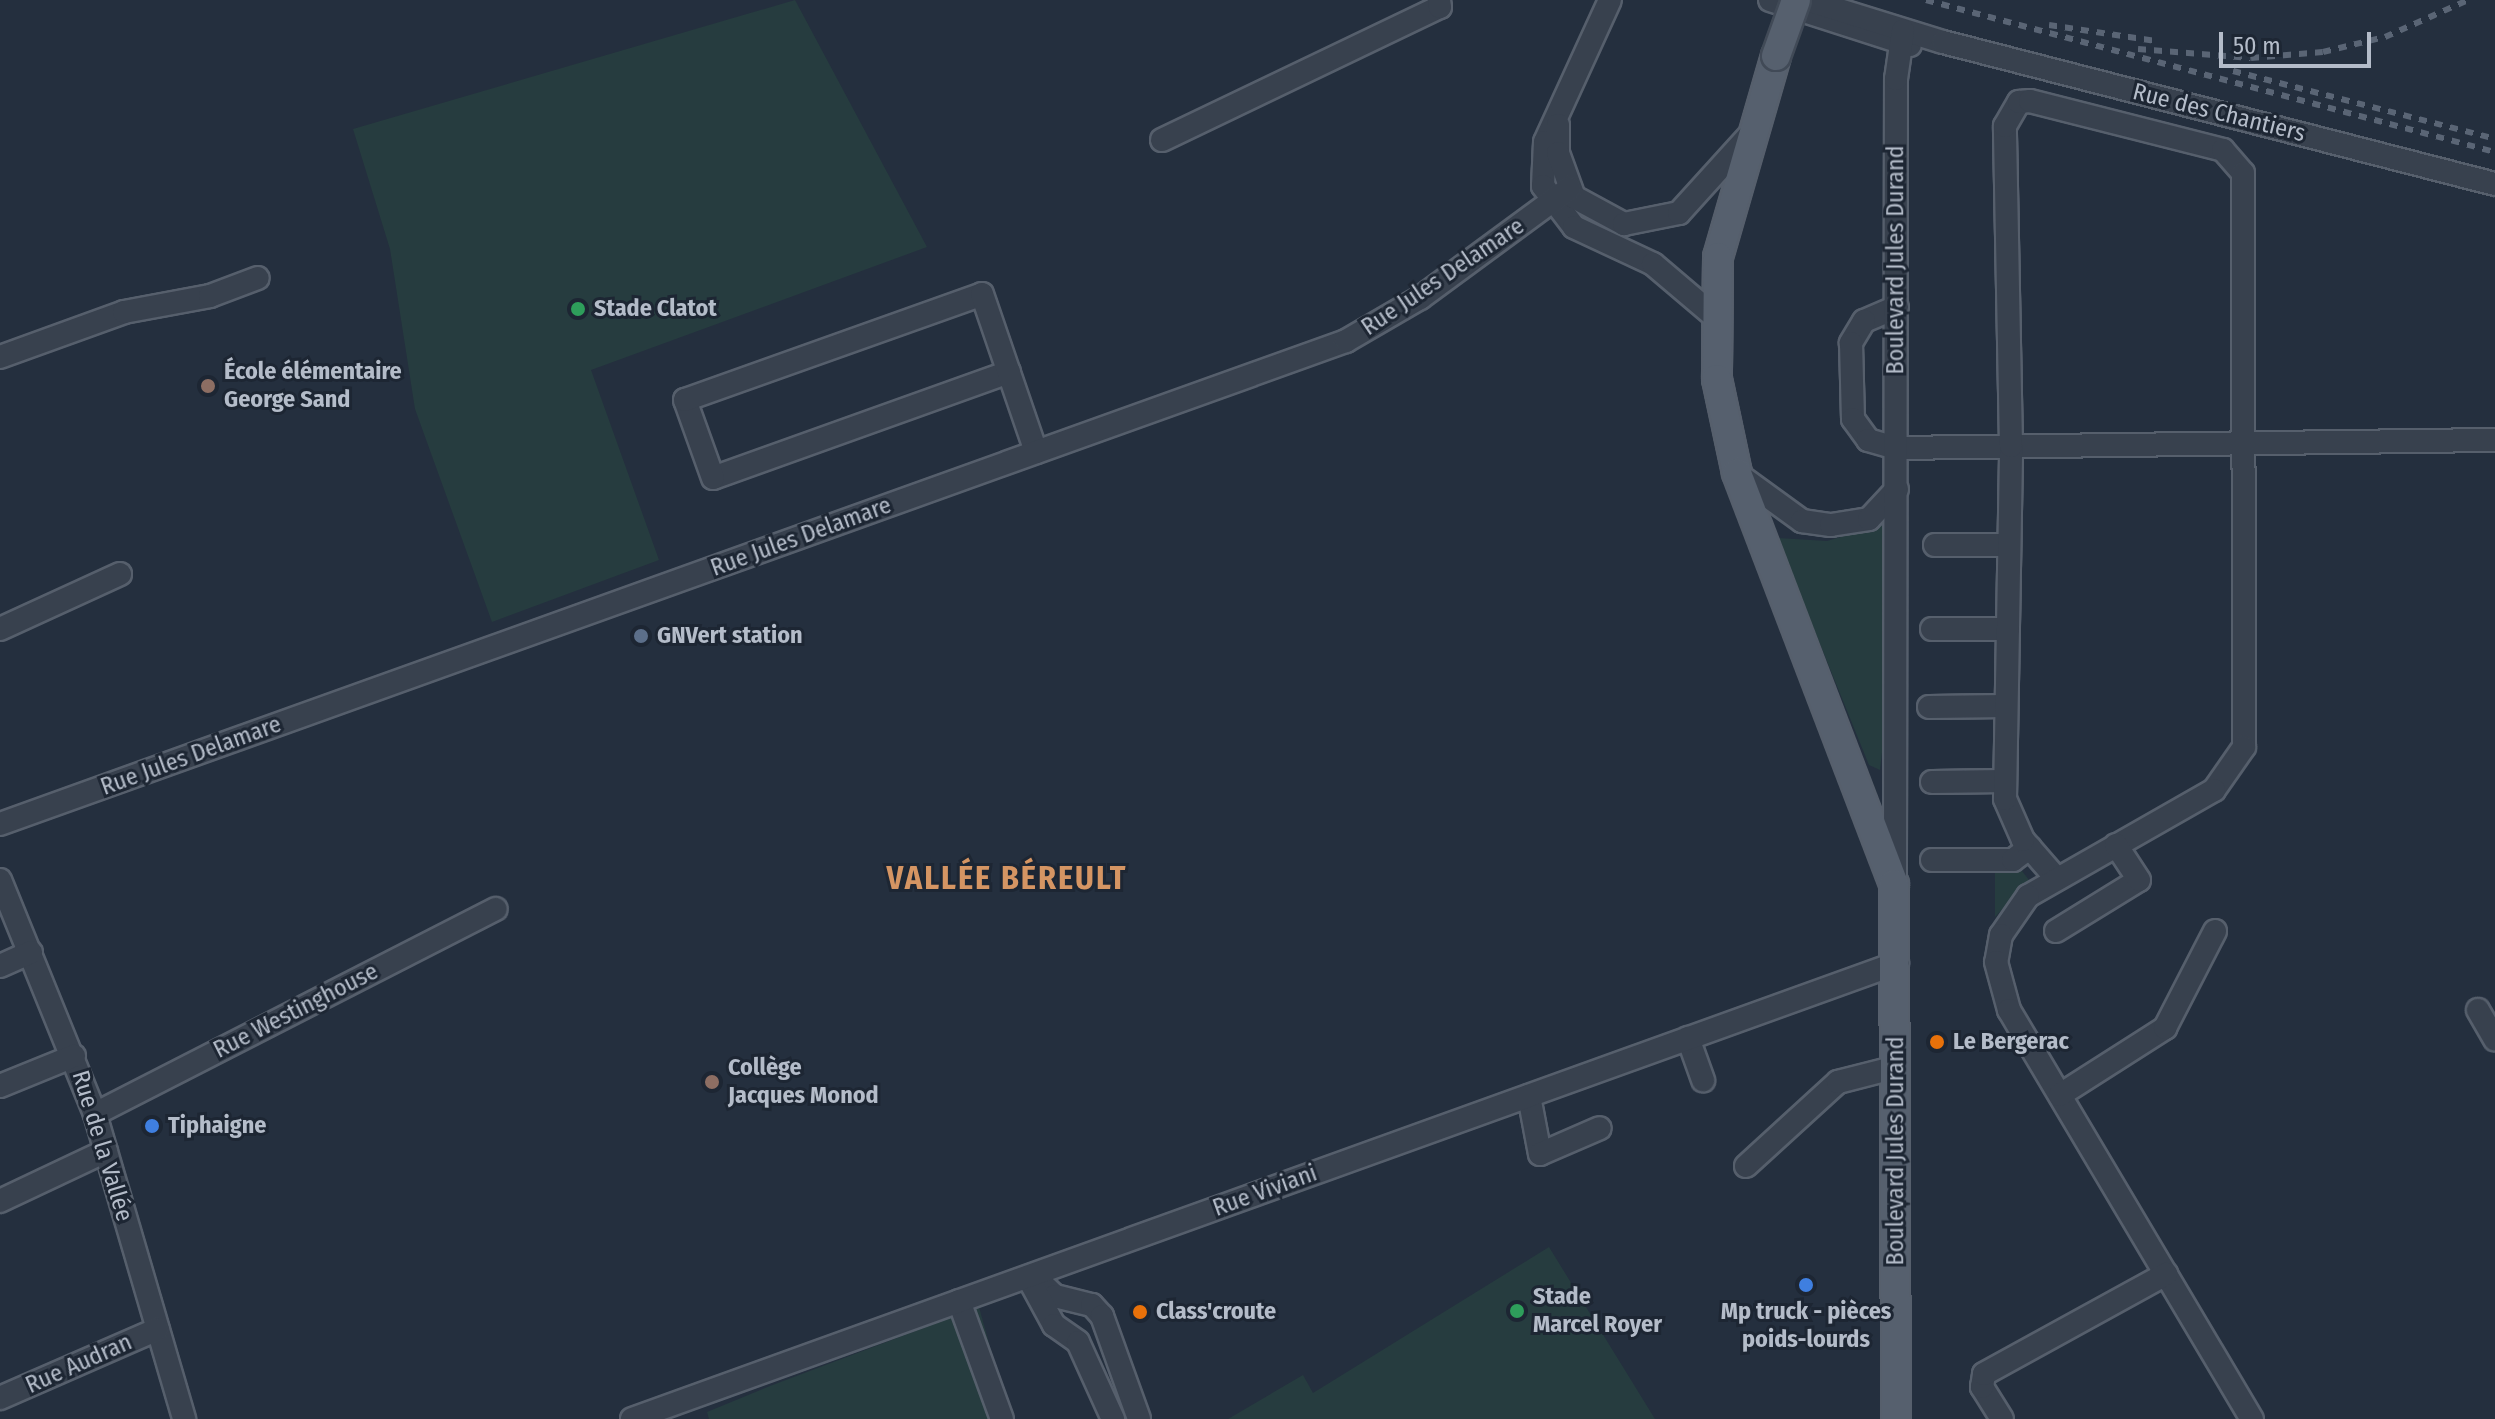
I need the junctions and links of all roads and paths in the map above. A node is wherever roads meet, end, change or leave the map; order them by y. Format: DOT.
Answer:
graph roads {
  1 [pos="1439,0"];
  2 [pos="1610,0"];
  3 [pos="1770,0"];
  4 [pos="1796,0"];
  5 [pos="1807,0"];
  6 [pos="1900,39"];
  7 [pos="1559,107"];
  8 [pos="1751,133"];
  9 [pos="1162,140"];
  10 [pos="2495,184"];
  11 [pos="1570,188"];
  12 [pos="1551,203"];
  13 [pos="258,278"];
  14 [pos="1897,307"];
  15 [pos="1713,315"];
  16 [pos="0,357"];
  17 [pos="1009,372"];
  18 [pos="2495,440"];
  19 [pos="2245,443"];
  20 [pos="2011,446"];
  21 [pos="1896,448"];
  22 [pos="1036,452"];
  23 [pos="1737,473"];
  24 [pos="1897,489"];
  25 [pos="1935,545"];
  26 [pos="2009,545"];
  27 [pos="120,574"];
  28 [pos="0,629"];
  29 [pos="1932,629"];
  30 [pos="2008,629"];
  31 [pos="2006,706"];
  32 [pos="1929,707"];
  33 [pos="2005,781"];
  34 [pos="1932,782"];
  35 [pos="0,824"];
  36 [pos="2116,845"];
  37 [pos="2030,847"];
  38 [pos="1932,860"];
  39 [pos="2057,879"];
  40 [pos="0,880"];
  41 [pos="1894,884"];
  42 [pos="496,909"];
  43 [pos="2056,931"];
  44 [pos="2215,931"];
  45 [pos="31,952"];
  46 [pos="1897,963"];
  47 [pos="0,966"];
  48 [pos="2478,1010"];
  49 [pos="1688,1038"];
  50 [pos="2495,1039"];
  51 [pos="74,1056"];
  52 [pos="1897,1067"];
  53 [pos="1703,1080"];
  54 [pos="0,1086"];
  55 [pos="2060,1095"];
  56 [pos="1529,1096"];
  57 [pos="95,1114"];
  58 [pos="1600,1128"];
  59 [pos="106,1151"];
  60 [pos="1746,1166"];
  61 [pos="0,1201"];
  62 [pos="2166,1274"];
  63 [pos="1030,1276"];
  64 [pos="959,1301"];
  65 [pos="158,1329"];
  66 [pos="0,1398"];
  67 [pos="640,1418"];
  68 [pos="184,1419"];
  69 [pos="1002,1419"];
  70 [pos="1113,1419"];
  71 [pos="1139,1419"];
  72 [pos="1896,1419"];
  73 [pos="2002,1419"];
  74 [pos="2252,1419"];
  1 -- 9 [label="street"];
  2 -- 7 [label="street, Boulevard Jules Durand"];
  3 -- 6 [label="street, Rue des Chantiers"];
  4 -- 8 [label="main road, Boulevard Jules Durand, bridge"];
  5 -- 6 [label="street, Rue des Chantiers"];
  6 -- 10 [label="street, Rue des Chantiers"];
  6 -- 14 [label="street, Boulevard Jules Durand"];
  7 -- 11 [label="street, Boulevard Jules Durand"];
  7 -- 12 [label="street, Boulevard Jules Durand"];
  8 -- 11 [label="street, Boulevard Jules Durand"];
  8 -- 15 [label="main road, Boulevard Jules Durand"];
  11 -- 12 [label="street, Rue Jules Delamare"];
  12 -- 15 [label="street"];
  12 -- 22 [label="street, Rue Jules Delamare"];
  13 -- 16 [label="street"];
  14 -- 21 [label="street, Boulevard Jules Durand"];
  14 -- 21 [label="street"];
  15 -- 23 [label="main road, Boulevard Jules Durand"];
  17 -- 17 [label="street"];
  17 -- 22 [label="street"];
  18 -- 19 [label="street"];
  19 -- 20 [label="street"];
  19 -- 20 [label="street"];
  19 -- 36 [label="street"];
  20 -- 21 [label="street"];
  20 -- 26 [label="street"];
  21 -- 24 [label="street, Boulevard Jules Durand"];
  22 -- 35 [label="street, Rue Jules Delamare"];
  23 -- 24 [label="street"];
  23 -- 41 [label="main road, Boulevard Jules Durand"];
  24 -- 41 [label="street, Boulevard Jules Durand"];
  25 -- 26 [label="street"];
  26 -- 30 [label="street"];
  27 -- 28 [label="street"];
  29 -- 30 [label="street"];
  30 -- 31 [label="street"];
  31 -- 32 [label="street"];
  31 -- 33 [label="street"];
  33 -- 34 [label="street"];
  33 -- 37 [label="street"];
  36 -- 39 [label="street"];
  36 -- 43 [label="street"];
  37 -- 38 [label="street"];
  37 -- 39 [label="street"];
  39 -- 55 [label="street"];
  40 -- 45 [label="street, Rue de la Vallée"];
  41 -- 46 [label="main road, Boulevard Jules Durand"];
  42 -- 57 [label="street, Rue Westinghouse"];
  44 -- 55 [label="street"];
  45 -- 47 [label="street"];
  45 -- 51 [label="street, Rue de la Vallée"];
  46 -- 49 [label="street, Rue Viviani"];
  46 -- 52 [label="main road, Boulevard Jules Durand"];
  48 -- 50 [label="street"];
  49 -- 53 [label="street"];
  49 -- 56 [label="street, Rue Viviani"];
  51 -- 54 [label="street"];
  51 -- 57 [label="street, Rue de la Vallée"];
  52 -- 60 [label="street"];
  52 -- 72 [label="main road, Boulevard Jules Durand"];
  55 -- 62 [label="street"];
  56 -- 58 [label="street"];
  56 -- 63 [label="street, Rue Viviani"];
  57 -- 59 [label="street, Rue de la Vallée"];
  59 -- 61 [label="street"];
  59 -- 65 [label="street, Rue de la Vallée"];
  62 -- 73 [label="street"];
  62 -- 74 [label="street"];
  63 -- 64 [label="street, Rue Viviani"];
  63 -- 70 [label="street"];
  63 -- 71 [label="street"];
  64 -- 67 [label="street, Rue Viviani"];
  64 -- 69 [label="street"];
  65 -- 66 [label="street, Rue Audran"];
  65 -- 68 [label="street, Rue de la Vallée"];
}
